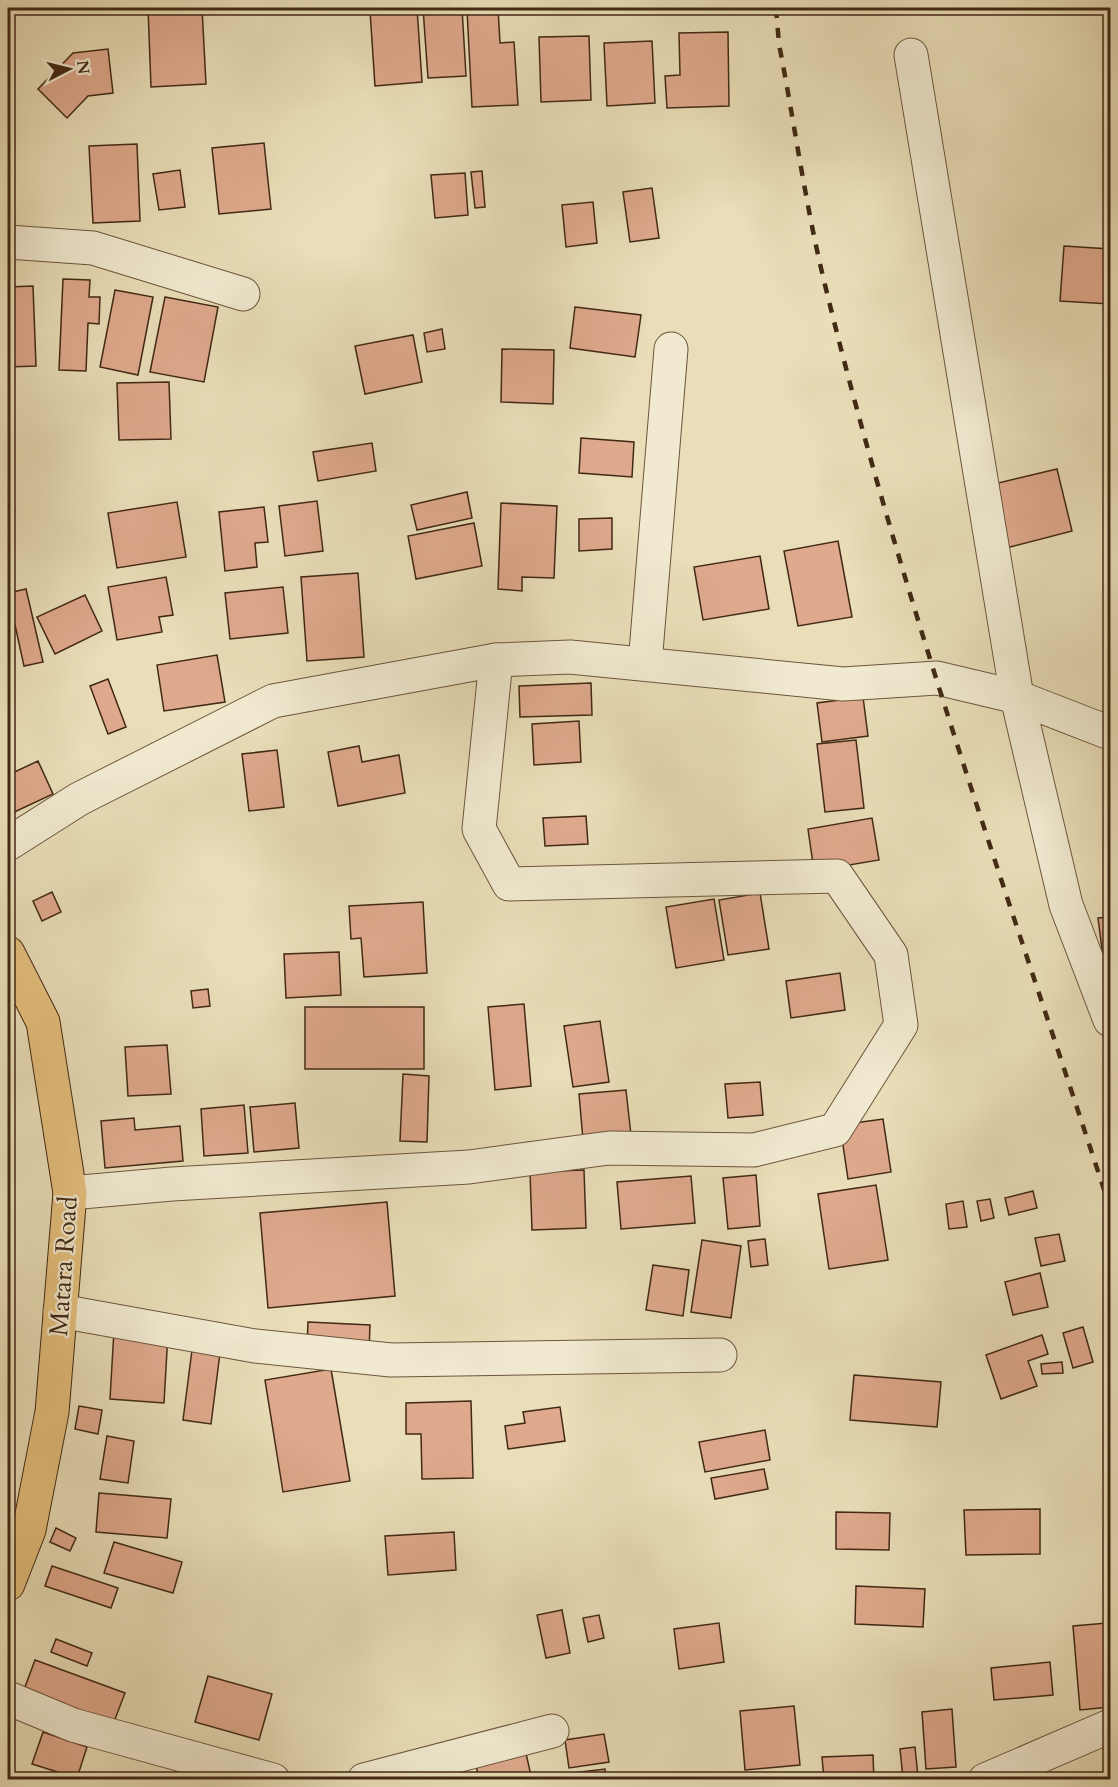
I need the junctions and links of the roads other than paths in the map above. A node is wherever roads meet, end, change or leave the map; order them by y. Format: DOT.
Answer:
graph roads {
  1 [pos="910,55"];
  2 [pos="8,242"];
  3 [pos="243,294"];
  4 [pos="671,350"];
  5 [pos="496,660"];
  6 [pos="645,664"];
  7 [pos="1017,697"];
  8 [pos="1110,733"];
  9 [pos="8,844"];
  10 [pos="8,953"];
  11 [pos="1110,1020"];
  12 [pos="70,1193"];
  13 [pos="60,1311"];
  14 [pos="720,1355"];
  15 [pos="8,1584"];
  16 [pos="8,1698"];
  17 [pos="1110,1726"];
  18 [pos="552,1731"];
  19 [pos="273,1779"];
  20 [pos="364,1779"];
  21 [pos="985,1779"];
  1 -- 7 [label="street"];
  2 -- 3 [label="street"];
  4 -- 6 [label="street"];
  5 -- 6 [label="street"];
  5 -- 9 [label="street"];
  5 -- 12 [label="street"];
  6 -- 7 [label="street"];
  7 -- 8 [label="street"];
  7 -- 11 [label="street"];
  10 -- 12 [label="highway, Matara Road"];
  12 -- 13 [label="highway, Matara Road"];
  13 -- 14 [label="street"];
  13 -- 15 [label="highway, Matara Road"];
  16 -- 19 [label="street"];
  17 -- 21 [label="street"];
  18 -- 20 [label="street"];
}
